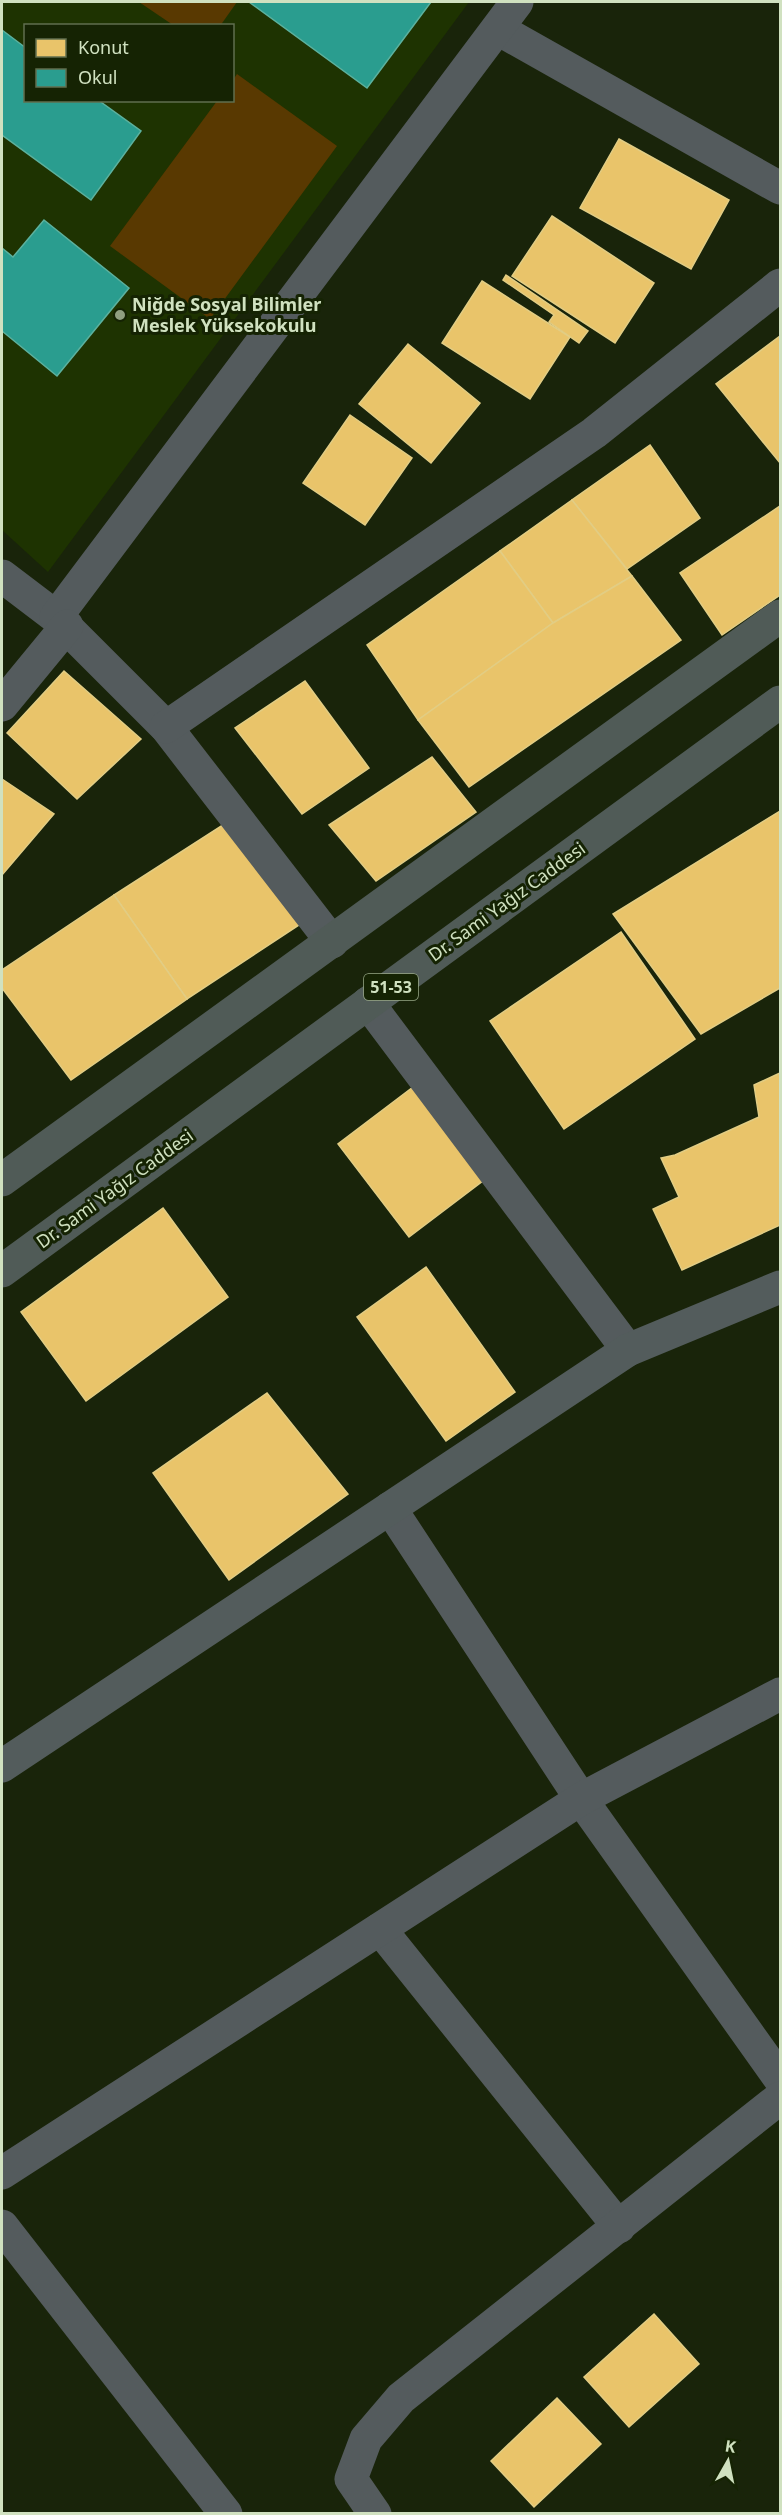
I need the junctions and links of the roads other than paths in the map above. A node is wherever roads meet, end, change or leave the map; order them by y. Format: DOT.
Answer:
graph roads {
  1 [pos="517,2"];
  2 [pos="498,29"];
  3 [pos="780,188"];
  4 [pos="780,285"];
  5 [pos="2,576"];
  6 [pos="780,616"];
  7 [pos="62,621"];
  8 [pos="780,702"];
  9 [pos="2,705"];
  10 [pos="166,727"];
  11 [pos="332,942"];
  12 [pos="368,1003"];
  13 [pos="2,1180"];
  14 [pos="2,1271"];
  15 [pos="780,1287"];
  16 [pos="628,1350"];
  17 [pos="390,1508"];
  18 [pos="780,1694"];
  19 [pos="2,1766"];
  20 [pos="581,1799"];
  21 [pos="380,1929"];
  22 [pos="780,2079"];
  23 [pos="780,2098"];
  24 [pos="2,2173"];
  25 [pos="2,2226"];
  26 [pos="619,2227"];
  27 [pos="226,2514"];
  28 [pos="375,2514"];
  1 -- 2 [label="street"];
  2 -- 3 [label="street"];
  2 -- 7 [label="street"];
  4 -- 10 [label="street"];
  5 -- 7 [label="street"];
  6 -- 11 [label="main road"];
  7 -- 9 [label="street"];
  7 -- 10 [label="street"];
  8 -- 12 [label="main road, Dr. Sami Yağız Caddesi / 51-53"];
  10 -- 11 [label="street"];
  11 -- 13 [label="main road"];
  12 -- 14 [label="main road, Dr. Sami Yağız Caddesi / 51-53"];
  12 -- 16 [label="street"];
  15 -- 16 [label="street"];
  16 -- 17 [label="street"];
  17 -- 19 [label="street"];
  17 -- 20 [label="street"];
  18 -- 20 [label="street"];
  20 -- 21 [label="street"];
  20 -- 22 [label="street"];
  21 -- 24 [label="street"];
  21 -- 26 [label="street"];
  23 -- 26 [label="street"];
  25 -- 27 [label="street"];
  26 -- 28 [label="street"];
}
